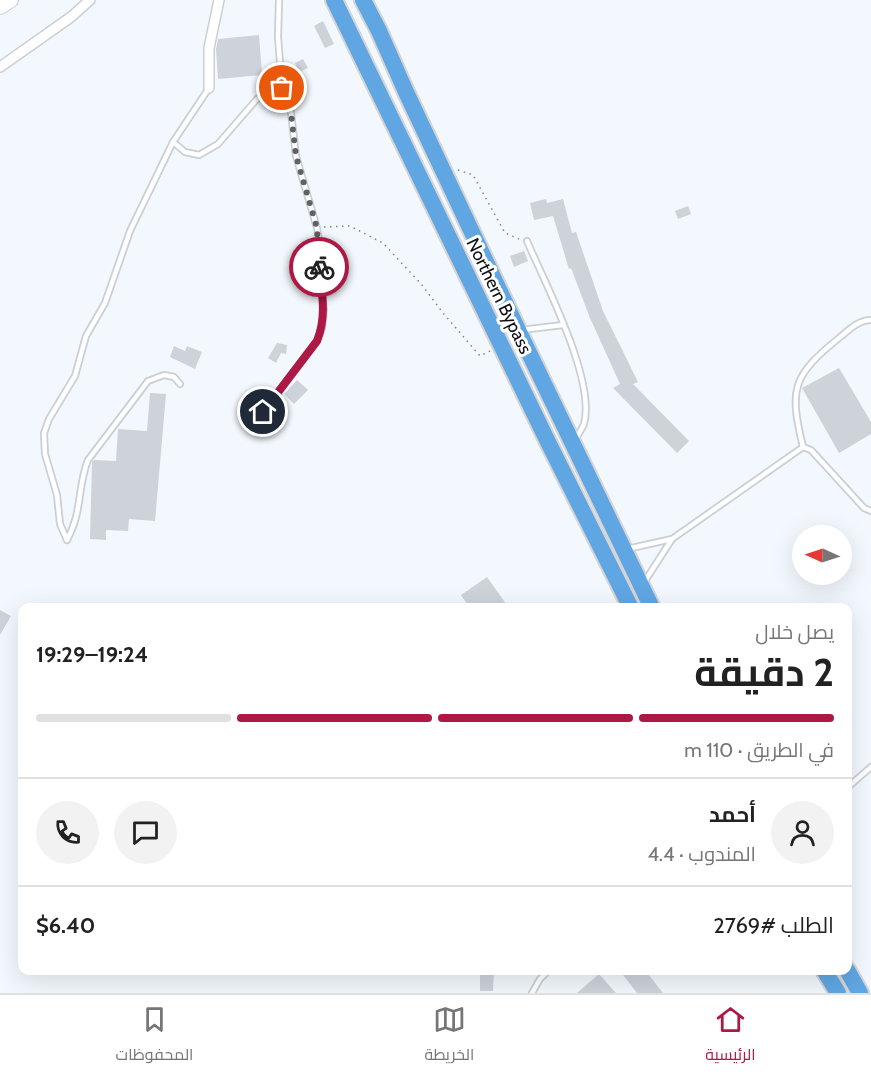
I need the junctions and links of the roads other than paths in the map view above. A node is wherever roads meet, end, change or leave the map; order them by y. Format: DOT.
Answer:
graph roads {
  1 [pos="10,0"];
  2 [pos="90,0"];
  3 [pos="219,0"];
  4 [pos="279,0"];
  5 [pos="363,0"];
  6 [pos="372,0"];
  7 [pos="335,2"];
  8 [pos="0,7"];
  9 [pos="379,31"];
  10 [pos="0,67"];
  11 [pos="209,88"];
  12 [pos="282,88"];
  13 [pos="173,142"];
  14 [pos="527,241"];
  15 [pos="871,320"];
  16 [pos="563,325"];
  17 [pos="518,330"];
  18 [pos="180,384"];
  19 [pos="263,412"];
  20 [pos="574,446"];
  21 [pos="803,447"];
  22 [pos="871,511"];
  23 [pos="672,539"];
  24 [pos="625,549"];
  25 [pos="641,586"];
  26 [pos="629,603"];
  27 [pos="650,603"];
  28 [pos="871,767"];
  29 [pos="852,784"];
  30 [pos="545,975"];
  31 [pos="827,975"];
  32 [pos="850,975"];
  33 [pos="532,993"];
  34 [pos="838,993"];
  35 [pos="860,993"];
  1 -- 8 [label="main road"];
  2 -- 10 [label="street"];
  3 -- 11 [label="street"];
  4 -- 12 [label="lane"];
  5 -- 9 [label="highway, Northern Bypass"];
  6 -- 9 [label="highway"];
  7 -- 26 [label="highway, Northern Bypass"];
  9 -- 17 [label="highway, Northern Bypass"];
  11 -- 13 [label="lane"];
  12 -- 13 [label="lane"];
  12 -- 19 [label="lane"];
  13 -- 18 [label="lane"];
  14 -- 16 [label="lane"];
  15 -- 21 [label="lane"];
  16 -- 17 [label="lane"];
  16 -- 20 [label="lane"];
  17 -- 20 [label="highway, Northern Bypass"];
  20 -- 24 [label="highway, Northern Bypass"];
  21 -- 22 [label="lane"];
  21 -- 23 [label="lane"];
  23 -- 24 [label="lane"];
  23 -- 25 [label="lane"];
  24 -- 25 [label="highway, Northern Bypass"];
  25 -- 27 [label="highway, Northern Bypass"];
  28 -- 29 [label="lane"];
  30 -- 33 [label="lane"];
  31 -- 34 [label="highway"];
  32 -- 35 [label="highway"];
}
